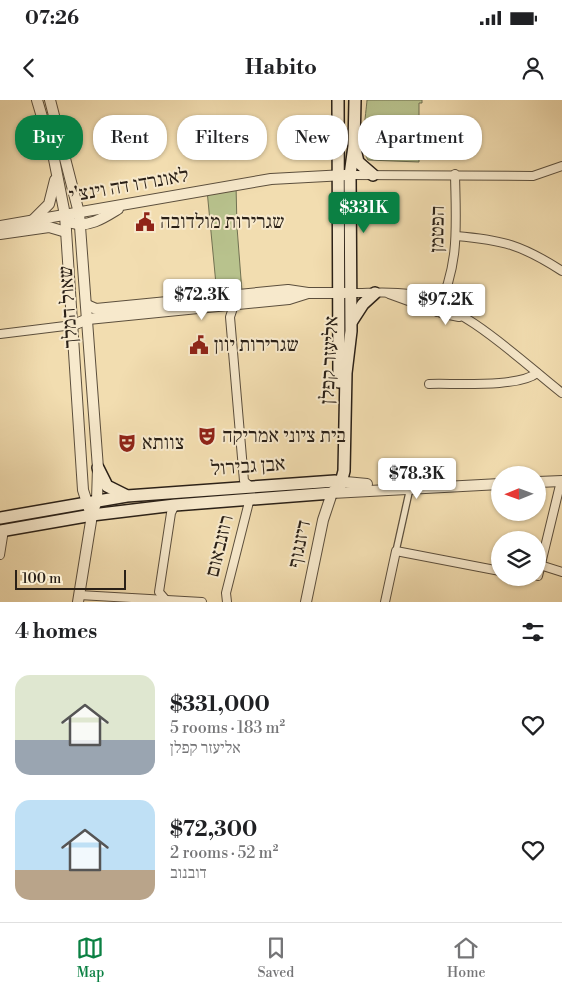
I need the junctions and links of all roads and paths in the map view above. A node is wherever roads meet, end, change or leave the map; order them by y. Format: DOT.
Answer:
graph roads {
  1 [pos="37,100"];
  2 [pos="50,100"];
  3 [pos="338,100"];
  4 [pos="355,100"];
  5 [pos="41,115"];
  6 [pos="354,146"];
  7 [pos="53,160"];
  8 [pos="54,160"];
  9 [pos="562,166"];
  10 [pos="455,174"];
  11 [pos="350,175"];
  12 [pos="373,175"];
  13 [pos="337,176"];
  14 [pos="120,207"];
  15 [pos="79,213"];
  16 [pos="64,215"];
  17 [pos="32,221"];
  18 [pos="80,224"];
  19 [pos="0,226"];
  20 [pos="66,232"];
  21 [pos="0,234"];
  22 [pos="456,236"];
  23 [pos="562,271"];
  24 [pos="308,293"];
  25 [pos="339,293"];
  26 [pos="352,293"];
  27 [pos="375,294"];
  28 [pos="389,294"];
  29 [pos="441,303"];
  30 [pos="238,304"];
  31 [pos="87,305"];
  32 [pos="217,306"];
  33 [pos="437,312"];
  34 [pos="230,317"];
  35 [pos="461,317"];
  36 [pos="88,319"];
  37 [pos="351,322"];
  38 [pos="73,325"];
  39 [pos="0,334"];
  40 [pos="536,373"];
  41 [pos="429,384"];
  42 [pos="562,393"];
  43 [pos="98,468"];
  44 [pos="546,476"];
  45 [pos="491,477"];
  46 [pos="562,479"];
  47 [pos="546,481"];
  48 [pos="338,482"];
  49 [pos="491,484"];
  50 [pos="250,486"];
  51 [pos="410,488"];
  52 [pos="332,493"];
  53 [pos="127,496"];
  54 [pos="250,498"];
  55 [pos="98,500"];
  56 [pos="85,501"];
  57 [pos="175,505"];
  58 [pos="92,515"];
  59 [pos="0,518"];
  60 [pos="2,531"];
  61 [pos="546,542"];
  62 [pos="396,551"];
  63 [pos="0,555"];
  64 [pos="546,567"];
  65 [pos="491,570"];
  66 [pos="562,572"];
  67 [pos="79,598"];
  68 [pos="165,599"];
  69 [pos="202,602"];
  70 [pos="227,602"];
  71 [pos="306,602"];
  72 [pos="385,602"];
  1 -- 5 [label="street, שאול המלך"];
  2 -- 15 [label="street, שאול המלך"];
  3 -- 13 [label="main road, אליעזר קפלן"];
  4 -- 6 [label="main road, אליעזר קפלן"];
  6 -- 11 [label="main road, אליעזר קפלן"];
  6 -- 12 [label="main road"];
  7 -- 17 [label="street"];
  8 -- 16 [label="street, שאול המלך"];
  9 -- 10 [label="street, לאונרדו דה וינצ'י"];
  10 -- 12 [label="street, לאונרדו דה וינצ'י"];
  10 -- 22 [label="street, הפטמן"];
  11 -- 12 [label="street, לאונרדו דה וינצ'י"];
  11 -- 13 [label="street, לאונרדו דה וינצ'י"];
  11 -- 26 [label="main road, אליעזר קפלן"];
  13 -- 14 [label="street, לאונרדו דה וינצ'י"];
  13 -- 25 [label="main road, אליעזר קפלן"];
  14 -- 15 [label="street, לאונרדו דה וינצ'י"];
  14 -- 18 [label="street"];
  15 -- 16 [label="street, לאונרדו דה וינצ'י"];
  15 -- 18 [label="street, שאול המלך"];
  16 -- 17 [label="street, לאונרדו דה וינצ'י"];
  16 -- 18 [label="street"];
  16 -- 20 [label="street, שאול המלך"];
  17 -- 19 [label="street, לאונרדו דה וינצ'י"];
  18 -- 31 [label="street, שאול המלך"];
  20 -- 21 [label="street, לאונרדו דה וינצ'י"];
  20 -- 38 [label="street, שאול המלך"];
  22 -- 23 [label="street"];
  22 -- 29 [label="street, הפטמן"];
  24 -- 25 [label="street"];
  24 -- 30 [label="street"];
  24 -- 31 [label="street"];
  25 -- 26 [label="street"];
  25 -- 48 [label="main road, אליעזר קפלן"];
  26 -- 27 [label="street"];
  26 -- 37 [label="main road, אליעזר קפלן"];
  27 -- 28 [label="street"];
  27 -- 37 [label="main road"];
  28 -- 29 [label="street"];
  28 -- 33 [label="street"];
  29 -- 33 [label="street, הפטמן"];
  29 -- 35 [label="street"];
  30 -- 32 [label="street"];
  30 -- 34 [label="street"];
  31 -- 36 [label="street, שאול המלך"];
  32 -- 34 [label="street"];
  32 -- 36 [label="street"];
  33 -- 35 [label="street"];
  34 -- 50 [label="street"];
  35 -- 40 [label="street"];
  36 -- 38 [label="street"];
  36 -- 43 [label="street, שאול המלך"];
  37 -- 48 [label="main road, אליעזר קפלן"];
  38 -- 39 [label="street"];
  38 -- 56 [label="street, שאול המלך"];
  40 -- 41 [label="street"];
  40 -- 42 [label="street"];
  43 -- 53 [label="main road"];
  43 -- 55 [label="street, שאול המלך"];
  44 -- 46 [label="street"];
  45 -- 48 [label="street, אבן גבירול"];
  46 -- 47 [label="street"];
  46 -- 61 [label="street"];
  48 -- 50 [label="main road, אבן גבירול"];
  48 -- 52 [label="main road, אליעזר קפלן"];
  49 -- 51 [label="street, אבן גבירול"];
  50 -- 53 [label="main road, אבן גבירול"];
  51 -- 52 [label="street, אבן גבירול"];
  51 -- 62 [label="street"];
  52 -- 54 [label="main road, אבן גבירול"];
  52 -- 71 [label="street, דיזנגוף"];
  53 -- 55 [label="main road, אבן גבירול"];
  54 -- 57 [label="main road, אבן גבירול"];
  54 -- 70 [label="street, רוזנבאום"];
  55 -- 56 [label="main road, אבן גבירול"];
  55 -- 58 [label="street, שאול המלך"];
  56 -- 58 [label="street"];
  56 -- 59 [label="main road, אבן גבירול"];
  57 -- 58 [label="main road, אבן גבירול"];
  57 -- 68 [label="street"];
  58 -- 60 [label="main road, אבן גבירול"];
  58 -- 67 [label="street, שאול המלך"];
  60 -- 63 [label="street"];
  62 -- 65 [label="street"];
  62 -- 72 [label="street"];
  64 -- 66 [label="street"];
  67 -- 68 [label="street"];
  68 -- 69 [label="street"];
}
